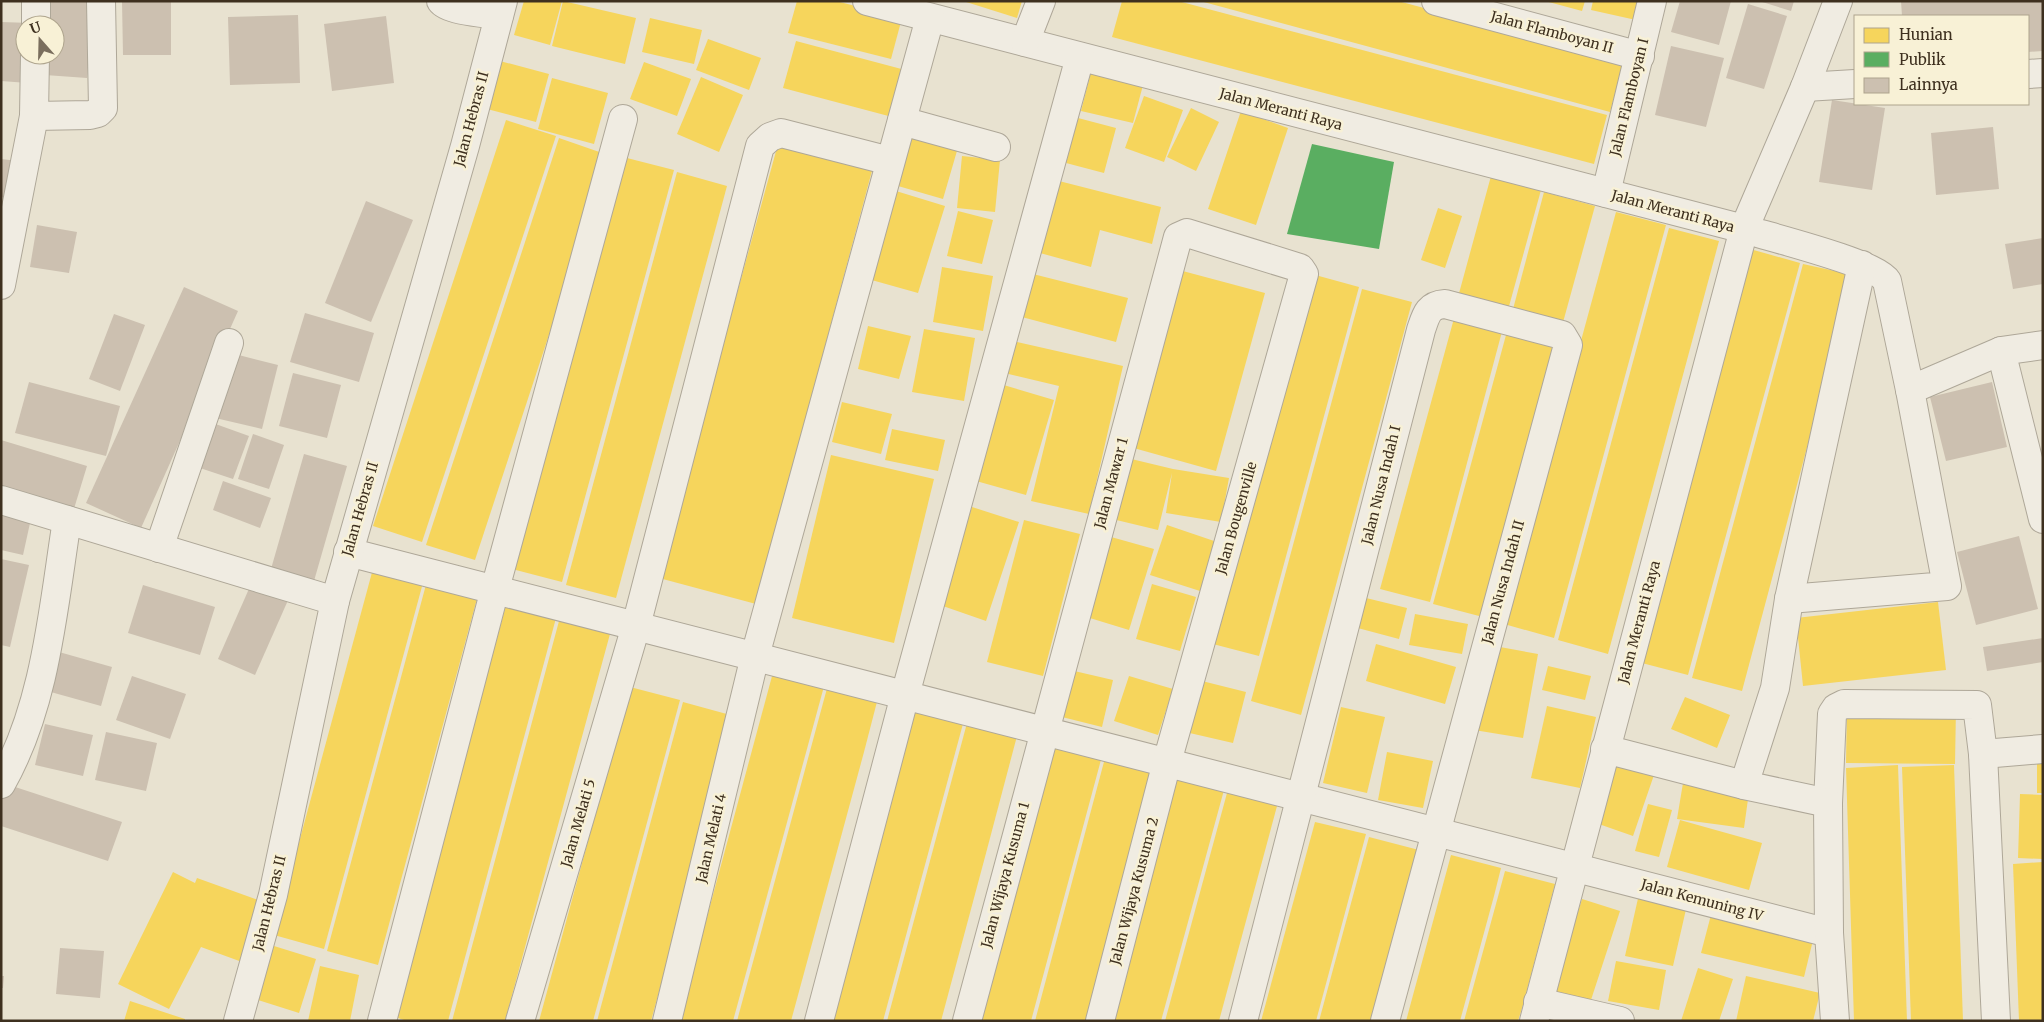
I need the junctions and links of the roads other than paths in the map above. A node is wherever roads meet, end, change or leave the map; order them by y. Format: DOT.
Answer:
graph roads {
  1 [pos="36,1"];
  2 [pos="101,1"];
  3 [pos="441,1"];
  4 [pos="868,1"];
  5 [pos="1041,1"];
  6 [pos="1436,1"];
  7 [pos="1652,1"];
  8 [pos="1838,1"];
  9 [pos="501,8"];
  10 [pos="36,15"];
  11 [pos="930,18"];
  12 [pos="1025,42"];
  13 [pos="1640,56"];
  14 [pos="1080,57"];
  15 [pos="35,65"];
  16 [pos="2043,73"];
  17 [pos="2029,74"];
  18 [pos="1854,84"];
  19 [pos="1805,87"];
  20 [pos="34,116"];
  21 [pos="624,119"];
  22 [pos="902,121"];
  23 [pos="996,147"];
  24 [pos="890,161"];
  25 [pos="1606,193"];
  26 [pos="1744,229"];
  27 [pos="1179,235"];
  28 [pos="1862,265"];
  29 [pos="1,285"];
  30 [pos="1562,335"];
  31 [pos="229,343"];
  32 [pos="2043,345"];
  33 [pos="2000,351"];
  34 [pos="1910,390"];
  35 [pos="1,500"];
  36 [pos="2043,519"];
  37 [pos="67,520"];
  38 [pos="159,548"];
  39 [pos="348,552"];
  40 [pos="495,589"];
  41 [pos="1789,600"];
  42 [pos="335,602"];
  43 [pos="636,626"];
  44 [pos="755,656"];
  45 [pos="905,694"];
  46 [pos="1044,730"];
  47 [pos="2043,749"];
  48 [pos="1606,750"];
  49 [pos="1983,754"];
  50 [pos="1167,762"];
  51 [pos="1,784"];
  52 [pos="1744,785"];
  53 [pos="1301,796"];
  54 [pos="1828,803"];
  55 [pos="1435,831"];
  56 [pos="1574,866"];
  57 [pos="1829,933"];
  58 [pos="1536,1012"];
  59 [pos="238,1021"];
  60 [pos="382,1021"];
  61 [pos="520,1021"];
  62 [pos="667,1021"];
  63 [pos="819,1021"];
  64 [pos="967,1021"];
  65 [pos="1100,1021"];
  66 [pos="1242,1021"];
  67 [pos="1385,1021"];
  68 [pos="1620,1021"];
  69 [pos="1835,1021"];
  70 [pos="1996,1021"];
  1 -- 10 [label="street"];
  2 -- 20 [label="street"];
  3 -- 9 [label="street"];
  4 -- 11 [label="street, Jalan Meranti Raya"];
  5 -- 12 [label="street"];
  6 -- 13 [label="street, Jalan Flamboyan II"];
  7 -- 13 [label="street, Jalan Flamboyan I"];
  8 -- 19 [label="street"];
  9 -- 39 [label="street, Jalan Hebras II"];
  11 -- 12 [label="street, Jalan Meranti Raya"];
  11 -- 22 [label="street, Jalan Melati 4"];
  12 -- 14 [label="street, Jalan Meranti Raya"];
  13 -- 25 [label="street, Jalan Flamboyan I"];
  14 -- 25 [label="street, Jalan Meranti Raya"];
  14 -- 45 [label="street"];
  15 -- 20 [label="street"];
  16 -- 17 [label="street"];
  18 -- 19 [label="street"];
  19 -- 26 [label="street"];
  20 -- 29 [label="street"];
  21 -- 40 [label="street"];
  22 -- 23 [label="street"];
  22 -- 24 [label="street, Jalan Melati 4"];
  24 -- 43 [label="street, Jalan Melati 5"];
  24 -- 44 [label="street, Jalan Melati 4"];
  25 -- 26 [label="street, Jalan Meranti Raya"];
  26 -- 28 [label="street"];
  26 -- 48 [label="street, Jalan Meranti Raya"];
  27 -- 46 [label="street, Jalan Mawar 1"];
  27 -- 50 [label="street, Jalan Bougenville"];
  28 -- 34 [label="street"];
  28 -- 41 [label="street"];
  30 -- 53 [label="street, Jalan Nusa Indah I"];
  30 -- 55 [label="street, Jalan Nusa Indah II"];
  31 -- 38 [label="street"];
  32 -- 33 [label="street"];
  33 -- 34 [label="street"];
  33 -- 36 [label="street"];
  34 -- 41 [label="street"];
  35 -- 37 [label="street"];
  37 -- 38 [label="street"];
  37 -- 51 [label="street"];
  38 -- 42 [label="street"];
  39 -- 40 [label="street, Jalan Kemuning IV"];
  39 -- 42 [label="street, Jalan Hebras II"];
  40 -- 43 [label="street, Jalan Kemuning IV"];
  40 -- 60 [label="street"];
  41 -- 52 [label="street"];
  42 -- 59 [label="street, Jalan Hebras II"];
  43 -- 44 [label="street, Jalan Kemuning IV"];
  43 -- 61 [label="street, Jalan Melati 5"];
  44 -- 45 [label="street, Jalan Kemuning IV"];
  44 -- 62 [label="street, Jalan Melati 4"];
  45 -- 46 [label="street, Jalan Kemuning IV"];
  45 -- 63 [label="street"];
  46 -- 50 [label="street, Jalan Kemuning IV"];
  46 -- 64 [label="street, Jalan Wijaya Kusuma 1"];
  47 -- 49 [label="street"];
  48 -- 52 [label="street"];
  48 -- 56 [label="street, Jalan Meranti Raya"];
  49 -- 54 [label="street"];
  49 -- 70 [label="street"];
  50 -- 53 [label="street, Jalan Kemuning IV"];
  50 -- 65 [label="street, Jalan Wijaya Kusuma 2"];
  52 -- 54 [label="street"];
  53 -- 55 [label="street, Jalan Kemuning IV"];
  53 -- 66 [label="street"];
  54 -- 57 [label="street"];
  55 -- 56 [label="street, Jalan Kemuning IV"];
  55 -- 67 [label="street, Jalan Nusa Indah II"];
  56 -- 57 [label="street, Jalan Kemuning IV"];
  56 -- 58 [label="street, Jalan Meranti Raya"];
  57 -- 69 [label="street"];
  58 -- 68 [label="street"];
}
